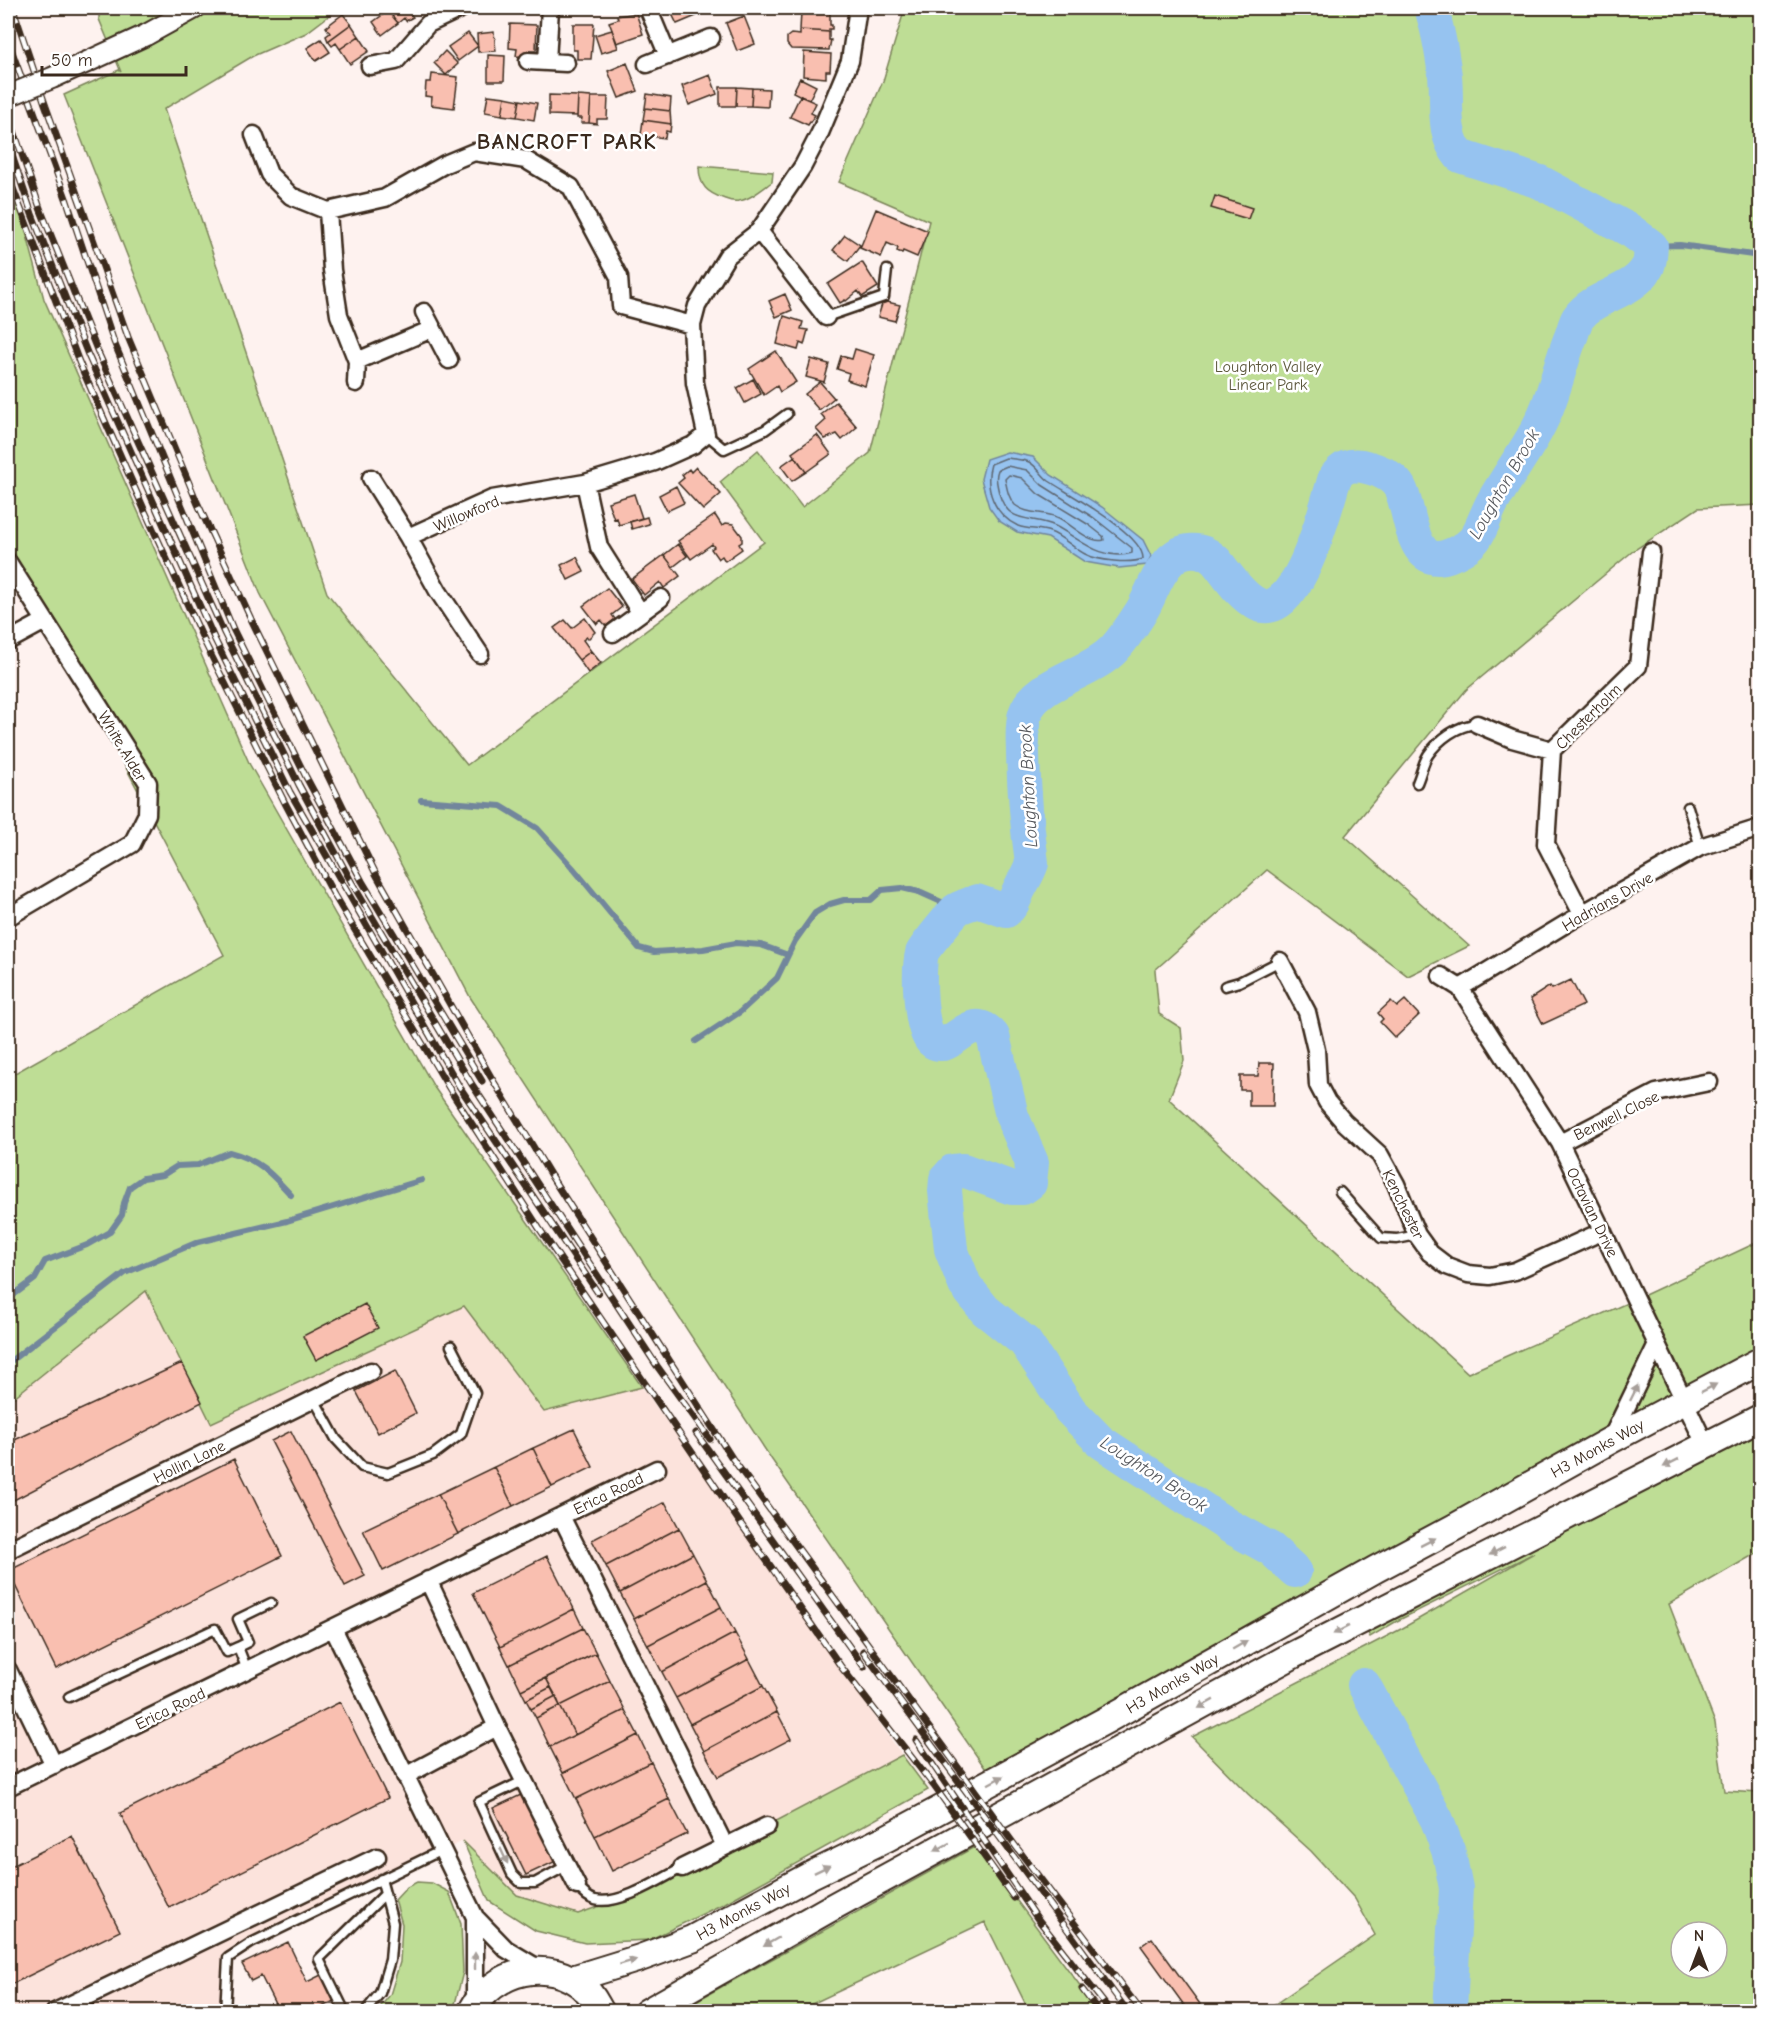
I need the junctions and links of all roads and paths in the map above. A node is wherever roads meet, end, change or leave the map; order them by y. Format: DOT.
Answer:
graph roads {
  1 [pos="195,8"];
  2 [pos="462,8"];
  3 [pos="550,8"];
  4 [pos="648,8"];
  5 [pos="858,8"];
  6 [pos="711,38"];
  7 [pos="668,56"];
  8 [pos="528,61"];
  9 [pos="547,62"];
  10 [pos="566,63"];
  11 [pos="647,64"];
  12 [pos="370,66"];
  13 [pos="8,96"];
  14 [pos="254,135"];
  15 [pos="328,211"];
  16 [pos="759,231"];
  17 [pos="887,270"];
  18 [pos="424,312"];
  19 [pos="826,317"];
  20 [pos="692,325"];
  21 [pos="432,329"];
  22 [pos="449,360"];
  23 [pos="357,361"];
  24 [pos="356,383"];
  25 [pos="787,414"];
  26 [pos="706,434"];
  27 [pos="370,478"];
  28 [pos="585,483"];
  29 [pos="408,537"];
  30 [pos="1651,552"];
  31 [pos="8,562"];
  32 [pos="661,598"];
  33 [pos="640,612"];
  34 [pos="45,621"];
  35 [pos="613,633"];
  36 [pos="8,641"];
  37 [pos="480,654"];
  38 [pos="1477,724"];
  39 [pos="1552,750"];
  40 [pos="1417,783"];
  41 [pos="1688,807"];
  42 [pos="1761,828"];
  43 [pos="1700,847"];
  44 [pos="1582,914"];
  45 [pos="8,917"];
  46 [pos="1280,962"];
  47 [pos="1441,976"];
  48 [pos="1225,986"];
  49 [pos="1460,988"];
  50 [pos="1709,1082"];
  51 [pos="1560,1143"];
  52 [pos="1340,1192"];
  53 [pos="1603,1231"];
  54 [pos="1417,1235"];
  55 [pos="451,1346"];
  56 [pos="1656,1346"];
  57 [pos="1761,1361"];
  58 [pos="370,1371"];
  59 [pos="314,1399"];
  60 [pos="1683,1401"];
  61 [pos="1761,1418"];
  62 [pos="1611,1440"];
  63 [pos="1706,1446"];
  64 [pos="657,1469"];
  65 [pos="561,1516"];
  66 [pos="8,1550"];
  67 [pos="428,1580"];
  68 [pos="271,1603"];
  69 [pos="333,1628"];
  70 [pos="238,1647"];
  71 [pos="8,1670"];
  72 [pos="247,1670"];
  73 [pos="69,1697"];
  74 [pos="497,1727"];
  75 [pos="54,1765"];
  76 [pos="405,1776"];
  77 [pos="525,1780"];
  78 [pos="8,1787"];
  79 [pos="767,1826"];
  80 [pos="725,1846"];
  81 [pos="442,1850"];
  82 [pos="377,1857"];
  83 [pos="566,1866"];
  84 [pos="682,1868"];
  85 [pos="381,1879"];
  86 [pos="577,1886"];
  87 [pos="385,1894"];
  88 [pos="475,1917"];
  89 [pos="542,1970"];
  90 [pos="572,1979"];
  91 [pos="473,2008"];
  92 [pos="55,2012"];
  93 [pos="225,2012"];
  94 [pos="345,2012"];
  95 [pos="365,2012"];
  96 [pos="601,2012"];
  97 [pos="647,2012"];
  1 -- 13 [label="street, bridge"];
  2 -- 12 [label="street"];
  3 -- 9 [label="street"];
  4 -- 7 [label="street"];
  5 -- 16 [label="street"];
  6 -- 7 [label="street"];
  7 -- 11 [label="street"];
  8 -- 9 [label="street"];
  9 -- 10 [label="street"];
  14 -- 15 [label="street"];
  15 -- 20 [label="street"];
  15 -- 23 [label="street"];
  16 -- 19 [label="street"];
  16 -- 20 [label="street"];
  17 -- 19 [label="lane"];
  18 -- 21 [label="street"];
  20 -- 26 [label="street"];
  21 -- 22 [label="street"];
  21 -- 23 [label="street"];
  23 -- 24 [label="street"];
  25 -- 26 [label="lane"];
  26 -- 28 [label="street, Willowford"];
  27 -- 29 [label="street"];
  28 -- 29 [label="street, Willowford"];
  28 -- 33 [label="street"];
  29 -- 37 [label="street"];
  30 -- 39 [label="street, Chesterholm"];
  31 -- 34 [label="street, White Alder"];
  32 -- 33 [label="street"];
  33 -- 35 [label="street"];
  34 -- 36 [label="street"];
  34 -- 45 [label="street, White Alder"];
  38 -- 39 [label="street"];
  38 -- 40 [label="lane"];
  39 -- 44 [label="street, Chesterholm"];
  41 -- 43 [label="lane"];
  42 -- 43 [label="street, Hadrians Drive"];
  43 -- 44 [label="street, Hadrians Drive"];
  44 -- 49 [label="street, Hadrians Drive"];
  46 -- 48 [label="lane"];
  46 -- 54 [label="street, Kenchester"];
  47 -- 49 [label="street"];
  49 -- 51 [label="street, Octavian Drive"];
  50 -- 51 [label="street, Benwell Close"];
  51 -- 53 [label="street, Octavian Drive"];
  52 -- 54 [label="lane"];
  53 -- 54 [label="street, Kenchester"];
  53 -- 56 [label="street, Octavian Drive"];
  55 -- 59 [label="lane"];
  56 -- 60 [label="street, Octavian Drive"];
  62 -- 56 [label="street, one-way"];
  60 -- 57 [label="main road, H3 Monks Way, one-way"];
  58 -- 59 [label="street, Hollin Lane"];
  59 -- 66 [label="street, Hollin Lane"];
  60 -- 62 [label="main road, H3 Monks Way"];
  60 -- 63 [label="street, Octavian Drive"];
  61 -- 63 [label="main road, H3 Monks Way"];
  90 -- 62 [label="main road, H3 Monks Way, one-way"];
  63 -- 97 [label="main road, H3 Monks Way, one-way"];
  64 -- 65 [label="street, Erica Road"];
  65 -- 67 [label="street, Erica Road"];
  65 -- 80 [label="street"];
  67 -- 69 [label="street, Erica Road"];
  67 -- 74 [label="street"];
  68 -- 70 [label="lane"];
  69 -- 72 [label="street, Erica Road"];
  69 -- 76 [label="street"];
  70 -- 72 [label="lane"];
  70 -- 73 [label="lane"];
  71 -- 75 [label="street"];
  72 -- 75 [label="street, Erica Road"];
  74 -- 76 [label="street"];
  74 -- 77 [label="street"];
  75 -- 78 [label="street, Erica Road"];
  76 -- 81 [label="street"];
  77 -- 83 [label="street"];
  77 -- 83 [label="lane, one-way"];
  79 -- 80 [label="street"];
  80 -- 84 [label="street"];
  81 -- 85 [label="lane"];
  81 -- 88 [label="street"];
  82 -- 92 [label="street"];
  83 -- 86 [label="street"];
  84 -- 86 [label="lane"];
  85 -- 87 [label="lane"];
  85 -- 93 [label="lane"];
  87 -- 94 [label="lane"];
  87 -- 95 [label="lane"];
  88 -- 89 [label="street"];
  91 -- 88 [label="street, one-way"];
  89 -- 90 [label="main road"];
  89 -- 91 [label="main road"];
  90 -- 96 [label="main road"];
}
